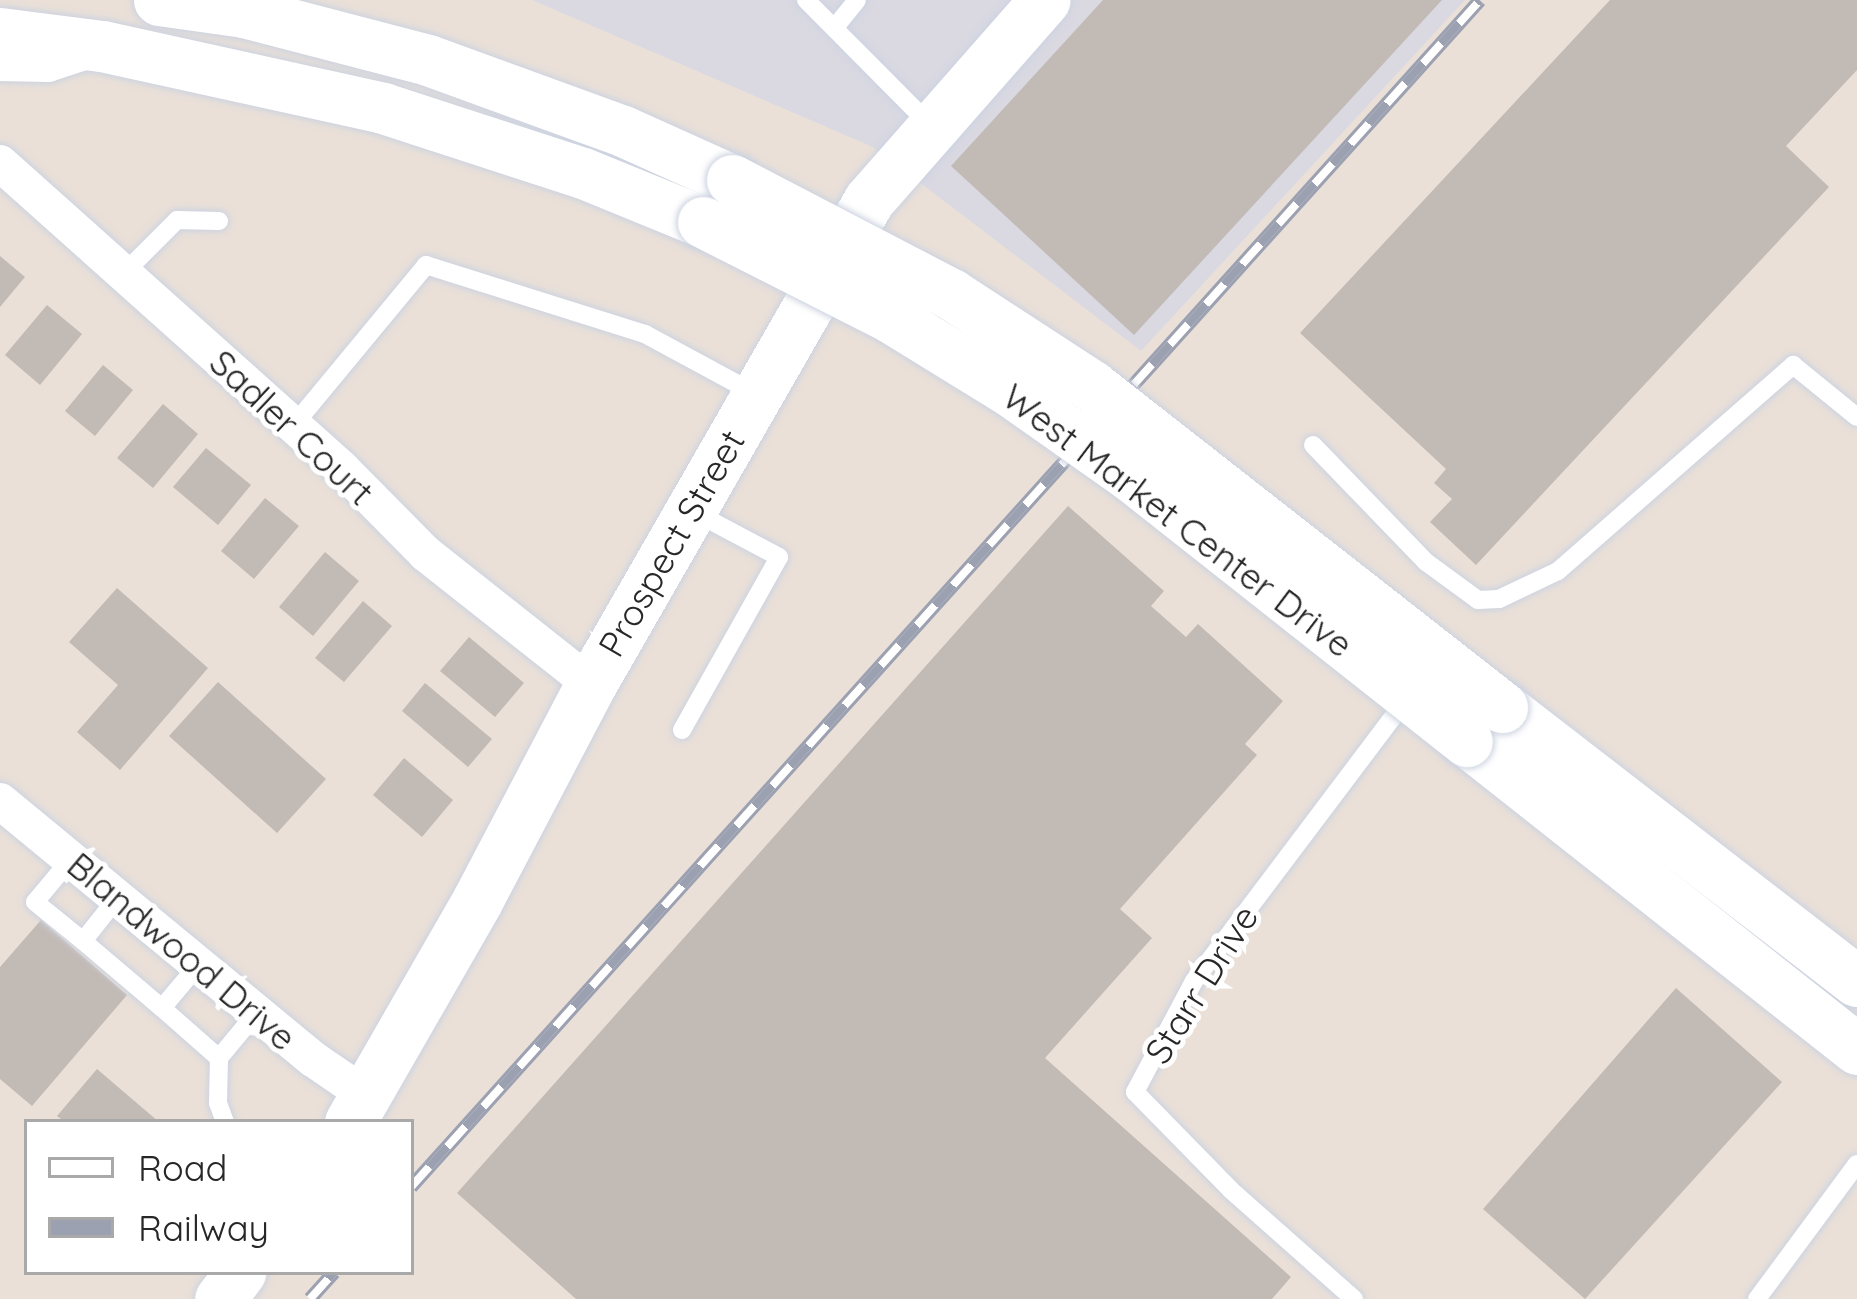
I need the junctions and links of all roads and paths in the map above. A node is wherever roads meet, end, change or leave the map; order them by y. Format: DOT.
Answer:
graph roads {
  1 [pos="165,0"];
  2 [pos="806,0"];
  3 [pos="857,0"];
  4 [pos="1046,0"];
  5 [pos="836,26"];
  6 [pos="0,33"];
  7 [pos="102,46"];
  8 [pos="0,63"];
  9 [pos="930,125"];
  10 [pos="0,163"];
  11 [pos="219,221"];
  12 [pos="123,274"];
  13 [pos="756,394"];
  14 [pos="1857,417"];
  15 [pos="293,426"];
  16 [pos="1313,445"];
  17 [pos="690,510"];
  18 [pos="591,684"];
  19 [pos="1409,695"];
  20 [pos="1485,724"];
  21 [pos="682,730"];
  22 [pos="1,804"];
  23 [pos="71,859"];
  24 [pos="118,897"];
  25 [pos="83,941"];
  26 [pos="199,964"];
  27 [pos="1857,981"];
  28 [pos="162,1008"];
  29 [pos="256,1012"];
  30 [pos="1857,1049"];
  31 [pos="219,1058"];
  32 [pos="359,1109"];
  33 [pos="224,1119"];
  34 [pos="1857,1164"];
  35 [pos="1354,1299"];
  36 [pos="1756,1299"];
  1 -- 20 [label="main road, West Market Center Drive, bridge"];
  2 -- 5 [label="lane"];
  3 -- 5 [label="lane"];
  4 -- 9 [label="main road, Prospect Street"];
  5 -- 9 [label="lane"];
  6 -- 7 [label="main road, West Market Center Drive"];
  7 -- 8 [label="street"];
  7 -- 19 [label="main road, West Market Center Drive, bridge"];
  9 -- 13 [label="main road, Prospect Street"];
  10 -- 12 [label="street, Sadler Court"];
  11 -- 12 [label="lane"];
  12 -- 15 [label="street, Sadler Court"];
  13 -- 15 [label="lane"];
  13 -- 17 [label="main road, Prospect Street"];
  14 -- 16 [label="lane"];
  15 -- 18 [label="street, Sadler Court"];
  17 -- 18 [label="main road, Prospect Street"];
  17 -- 21 [label="lane"];
  18 -- 32 [label="main road, Prospect Street"];
  19 -- 20 [label="main road, West Market Center Drive, bridge"];
  19 -- 35 [label="lane, Starr Drive"];
  20 -- 27 [label="main road, West Market Center Drive"];
  20 -- 30 [label="main road, West Market Center Drive"];
  22 -- 23 [label="street, Blandwood Drive"];
  23 -- 24 [label="street, Blandwood Drive"];
  23 -- 25 [label="lane"];
  24 -- 25 [label="lane"];
  24 -- 26 [label="street, Blandwood Drive"];
  25 -- 28 [label="lane"];
  26 -- 28 [label="lane"];
  26 -- 29 [label="street, Blandwood Drive"];
  28 -- 31 [label="lane"];
  29 -- 31 [label="lane"];
  29 -- 32 [label="street, Blandwood Drive"];
  31 -- 33 [label="lane"];
  34 -- 36 [label="lane"];
}
